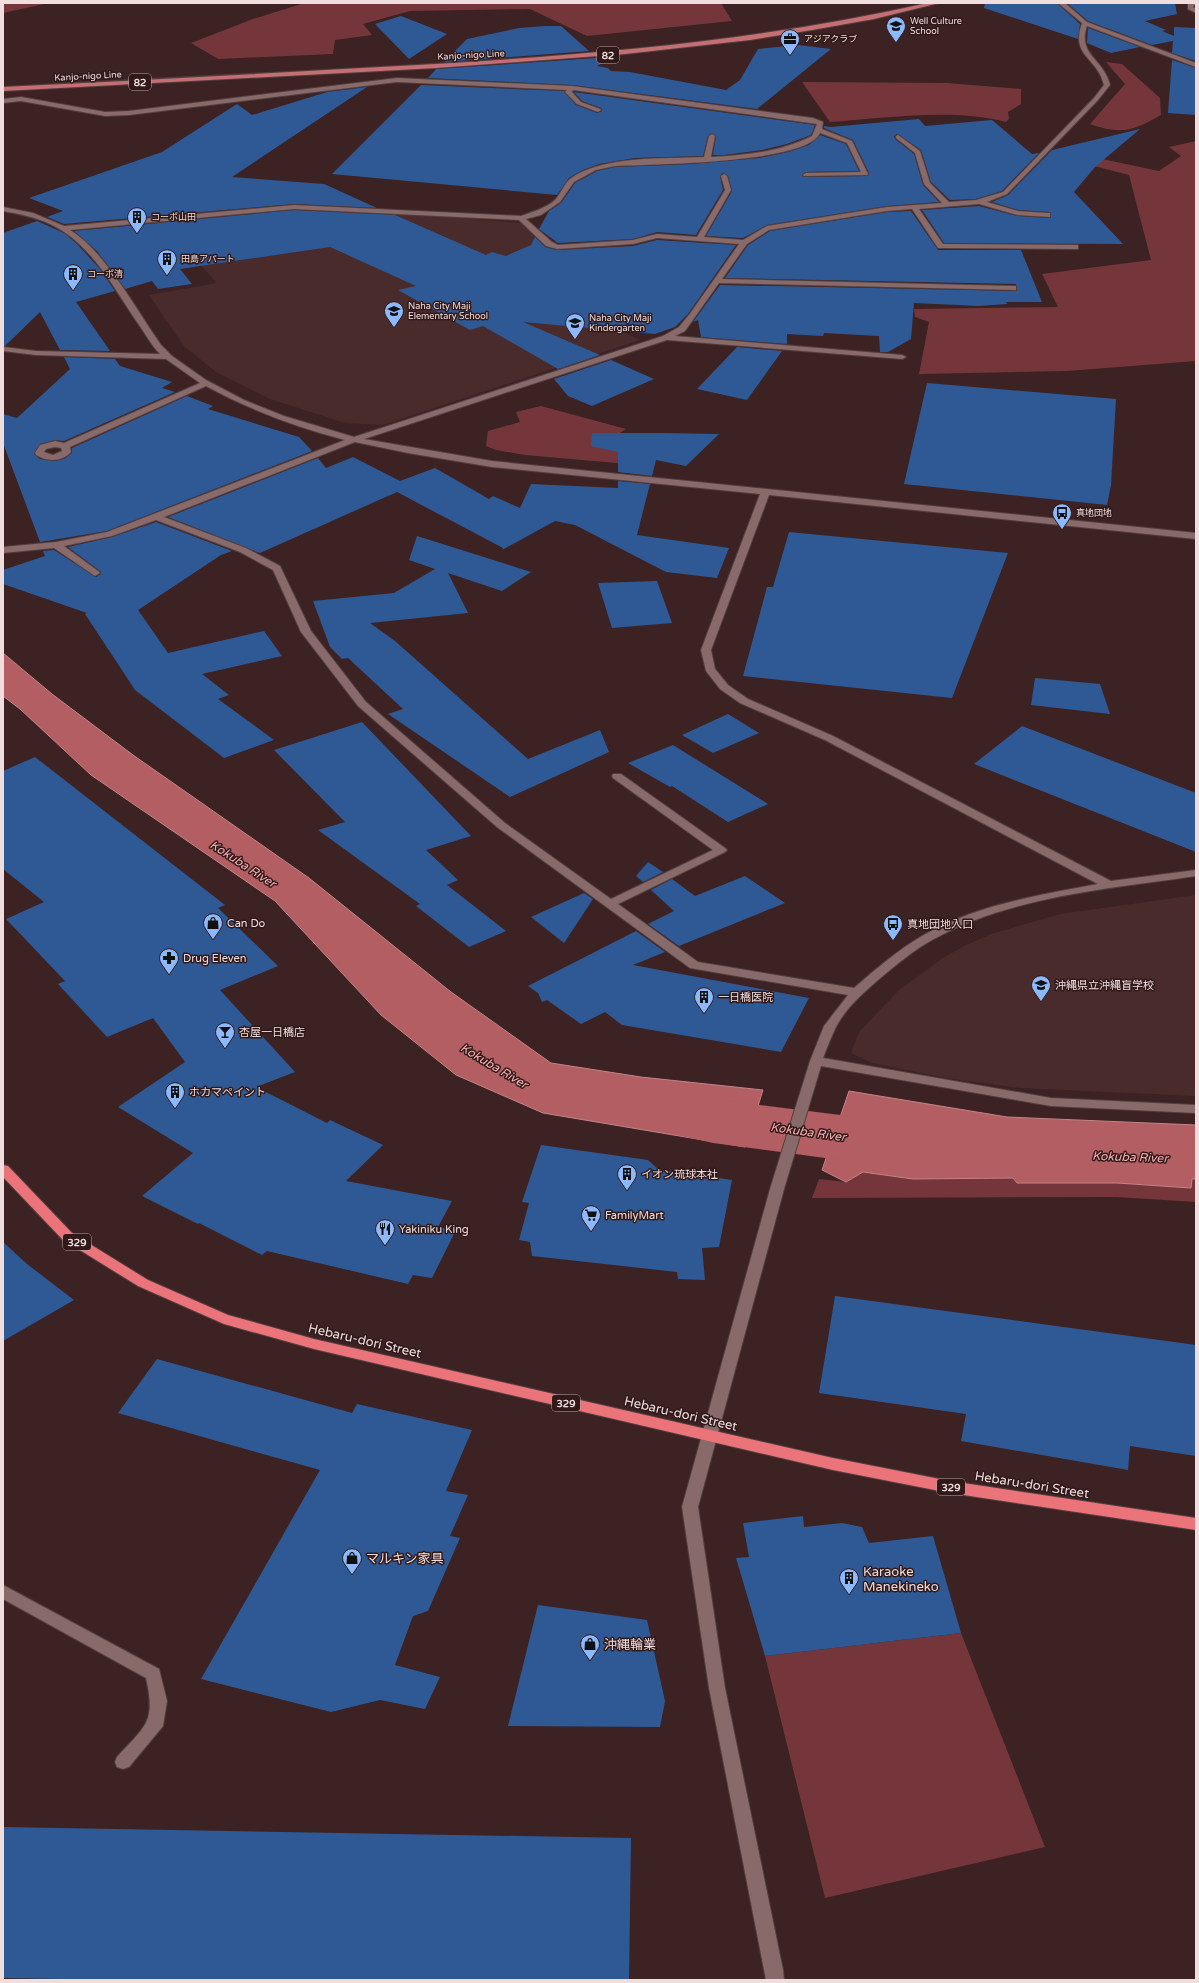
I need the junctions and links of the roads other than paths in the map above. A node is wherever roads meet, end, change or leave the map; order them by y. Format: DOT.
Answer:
graph roads {
  1 [pos="936,3"];
  2 [pos="1061,3"];
  3 [pos="1194,3"];
  4 [pos="895,5"];
  5 [pos="1196,11"];
  6 [pos="1085,23"];
  7 [pos="469,57"];
  8 [pos="1196,65"];
  9 [pos="282,67"];
  10 [pos="3,82"];
  11 [pos="572,88"];
  12 [pos="3,89"];
  13 [pos="3,101"];
  14 [pos="598,110"];
  15 [pos="818,130"];
  16 [pos="712,136"];
  17 [pos="898,137"];
  18 [pos="707,160"];
  19 [pos="806,175"];
  20 [pos="724,176"];
  21 [pos="981,202"];
  22 [pos="948,205"];
  23 [pos="914,207"];
  24 [pos="3,209"];
  25 [pos="1047,214"];
  26 [pos="521,218"];
  27 [pos="65,228"];
  28 [pos="700,238"];
  29 [pos="744,242"];
  30 [pos="1075,247"];
  31 [pos="718,281"];
  32 [pos="1013,288"];
  33 [pos="666,338"];
  34 [pos="3,349"];
  35 [pos="167,357"];
  36 [pos="902,357"];
  37 [pos="204,384"];
  38 [pos="354,439"];
  39 [pos="66,446"];
  40 [pos="765,493"];
  41 [pos="156,517"];
  42 [pos="1196,536"];
  43 [pos="56,545"];
  44 [pos="3,550"];
  45 [pos="95,573"];
  46 [pos="617,776"];
  47 [pos="1196,873"];
  48 [pos="1109,885"];
  49 [pos="610,904"];
  50 [pos="857,992"];
  51 [pos="816,1061"];
  52 [pos="1196,1108"];
  53 [pos="3,1169"];
  54 [pos="708,1436"];
  55 [pos="1196,1524"];
  56 [pos="3,1591"];
  57 [pos="123,1762"];
  58 [pos="775,1980"];
  1 -- 12 [label="main road, Kanjo-nigo Line / 82"];
  2 -- 6 [label="street"];
  3 -- 5 [label="street"];
  4 -- 7 [label="main road, Kanjo-nigo Line / 82"];
  6 -- 8 [label="street"];
  6 -- 21 [label="street"];
  9 -- 10 [label="main road, Kanjo-nigo Line / 82"];
  11 -- 13 [label="street"];
  11 -- 14 [label="street"];
  11 -- 15 [label="street"];
  15 -- 18 [label="street"];
  15 -- 19 [label="street"];
  16 -- 18 [label="street"];
  17 -- 22 [label="street"];
  18 -- 26 [label="street"];
  20 -- 28 [label="street"];
  21 -- 22 [label="street"];
  21 -- 25 [label="street"];
  22 -- 23 [label="street"];
  23 -- 29 [label="street"];
  23 -- 30 [label="street"];
  24 -- 27 [label="street"];
  26 -- 27 [label="street"];
  26 -- 28 [label="street"];
  27 -- 35 [label="street"];
  28 -- 29 [label="street"];
  29 -- 31 [label="street"];
  31 -- 32 [label="street"];
  31 -- 33 [label="street"];
  33 -- 36 [label="street"];
  33 -- 38 [label="street"];
  34 -- 35 [label="street"];
  35 -- 37 [label="street"];
  37 -- 38 [label="street"];
  37 -- 39 [label="street"];
  38 -- 40 [label="street"];
  38 -- 41 [label="street"];
  40 -- 42 [label="street"];
  40 -- 48 [label="street"];
  41 -- 43 [label="street"];
  41 -- 49 [label="street"];
  43 -- 44 [label="street"];
  43 -- 45 [label="street"];
  46 -- 49 [label="street"];
  47 -- 48 [label="street"];
  48 -- 50 [label="street"];
  49 -- 50 [label="street"];
  50 -- 51 [label="street"];
  51 -- 52 [label="street"];
  51 -- 54 [label="street"];
  53 -- 54 [label="highway, Hebaru-dori Street / 329"];
  54 -- 55 [label="highway, Hebaru-dori Street / 329"];
  54 -- 58 [label="street"];
  56 -- 57 [label="street"];
}
